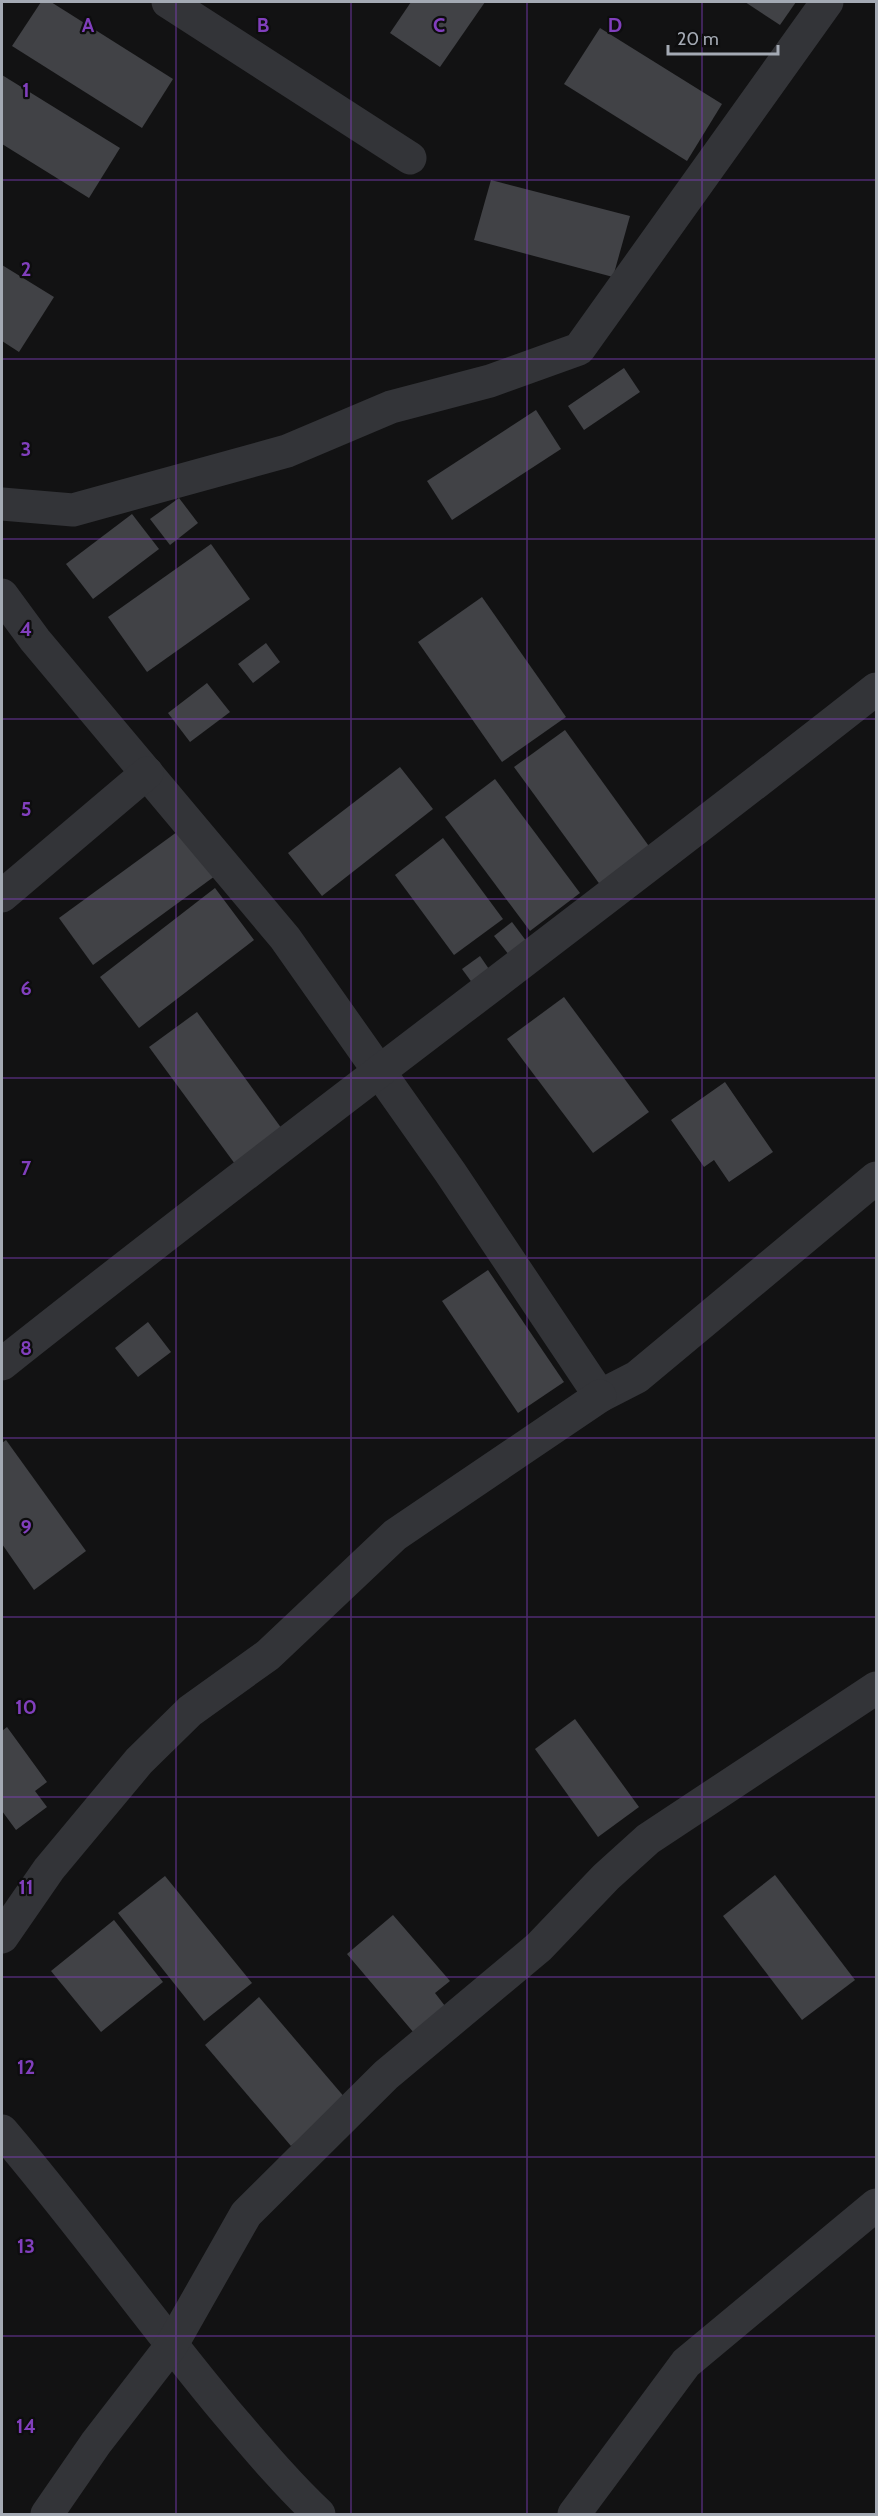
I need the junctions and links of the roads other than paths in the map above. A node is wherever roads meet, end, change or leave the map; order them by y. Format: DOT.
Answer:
graph roads {
  1 [pos="168,2"];
  2 [pos="827,2"];
  3 [pos="410,158"];
  4 [pos="2,504"];
  5 [pos="2,595"];
  6 [pos="876,689"];
  7 [pos="147,774"];
  8 [pos="2,896"];
  9 [pos="379,1071"];
  10 [pos="876,1178"];
  11 [pos="2,1364"];
  12 [pos="600,1396"];
  13 [pos="876,1688"];
  14 [pos="2,1937"];
  15 [pos="2,2131"];
  16 [pos="876,2205"];
  17 [pos="171,2346"];
  18 [pos="47,2514"];
  19 [pos="319,2514"];
  20 [pos="574,2514"];
  1 -- 3 [label="street"];
  2 -- 4 [label="street"];
  5 -- 7 [label="street"];
  6 -- 9 [label="street"];
  7 -- 8 [label="street"];
  7 -- 9 [label="street"];
  9 -- 11 [label="street"];
  9 -- 12 [label="street"];
  10 -- 12 [label="street"];
  12 -- 14 [label="street"];
  13 -- 17 [label="street"];
  15 -- 17 [label="street"];
  16 -- 20 [label="street"];
  17 -- 18 [label="street"];
  17 -- 19 [label="street"];
}
